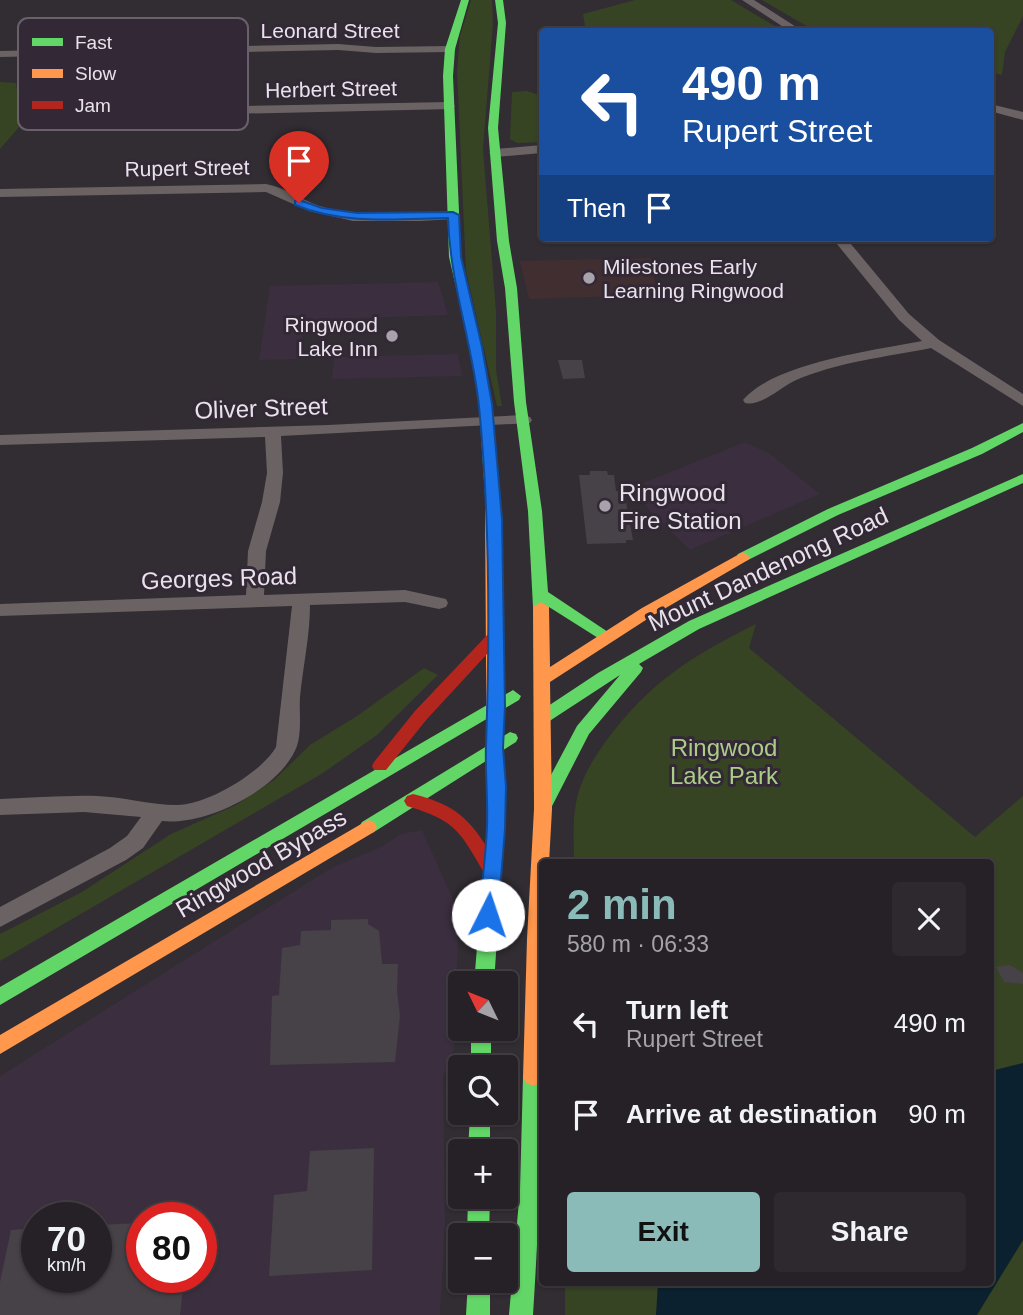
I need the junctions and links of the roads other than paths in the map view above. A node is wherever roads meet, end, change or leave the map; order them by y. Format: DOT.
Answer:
graph roads {
  1 [pos="465,0"];
  2 [pos="499,0"];
  3 [pos="747,0"];
  4 [pos="792,28"];
  5 [pos="248,49"];
  6 [pos="450,49"];
  7 [pos="0,54"];
  8 [pos="18,54"];
  9 [pos="449,106"];
  10 [pos="994,106"];
  11 [pos="994,107"];
  12 [pos="1023,108"];
  13 [pos="248,110"];
  14 [pos="1023,116"];
  15 [pos="539,149"];
  16 [pos="495,153"];
  17 [pos="0,193"];
  18 [pos="453,215"];
  19 [pos="842,242"];
  20 [pos="934,343"];
  21 [pos="751,400"];
  22 [pos="1023,401"];
  23 [pos="524,420"];
  24 [pos="487,424"];
  25 [pos="1023,427"];
  26 [pos="273,432"];
  27 [pos="0,440"];
  28 [pos="1023,478"];
  29 [pos="785,536"];
  30 [pos="820,568"];
  31 [pos="696,584"];
  32 [pos="719,589"];
  33 [pos="541,595"];
  34 [pos="301,600"];
  35 [pos="255,601"];
  36 [pos="439,603"];
  37 [pos="0,610"];
  38 [pos="495,636"];
  39 [pos="606,639"];
  40 [pos="650,649"];
  41 [pos="541,680"];
  42 [pos="497,706"];
  43 [pos="542,718"];
  44 [pos="494,748"];
  45 [pos="367,783"];
  46 [pos="413,801"];
  47 [pos="0,807"];
  48 [pos="543,808"];
  49 [pos="158,810"];
  50 [pos="540,859"];
  51 [pos="491,869"];
  52 [pos="539,883"];
  53 [pos="0,918"];
  54 [pos="485,971"];
  55 [pos="0,997"];
  56 [pos="0,1045"];
  57 [pos="518,1085"];
  58 [pos="534,1086"];
  59 [pos="479,1293"];
  60 [pos="478,1315"];
  61 [pos="521,1315"];
  1 -- 6 [label="main road"];
  2 -- 16 [label="main road"];
  3 -- 4 [label="street"];
  5 -- 6 [label="street, Leonard Street"];
  6 -- 9 [label="main road"];
  7 -- 8 [label="street, Leonard Street"];
  9 -- 13 [label="street, Herbert Street"];
  9 -- 18 [label="main road"];
  10 -- 12 [label="street"];
  11 -- 14 [label="street"];
  15 -- 16 [label="street"];
  16 -- 23 [label="main road"];
  17 -- 18 [label="street, Rupert Street"];
  18 -- 24 [label="main road"];
  19 -- 20 [label="street"];
  20 -- 21 [label="street"];
  20 -- 22 [label="street"];
  23 -- 24 [label="street, Oliver Street"];
  23 -- 33 [label="main road"];
  24 -- 26 [label="street, Oliver Street"];
  24 -- 38 [label="main road"];
  25 -- 29 [label="main road, Mount Dandenong Road"];
  26 -- 27 [label="street, Oliver Street"];
  26 -- 35 [label="street"];
  28 -- 30 [label="main road, Mount Dandenong Road"];
  29 -- 30 [label="main road"];
  29 -- 31 [label="main road, Mount Dandenong Road"];
  30 -- 40 [label="main road, Mount Dandenong Road"];
  31 -- 32 [label="main road"];
  31 -- 39 [label="main road, Mount Dandenong Road"];
  33 -- 39 [label="main road"];
  33 -- 41 [label="main road"];
  34 -- 35 [label="street, Georges Road"];
  34 -- 36 [label="street, Georges Road"];
  34 -- 49 [label="street"];
  35 -- 37 [label="street, Georges Road"];
  38 -- 42 [label="main road"];
  38 -- 45 [label="main road"];
  39 -- 41 [label="main road, Mount Dandenong Road"];
  40 -- 43 [label="main road, Mount Dandenong Road"];
  40 -- 48 [label="main road"];
  41 -- 42 [label="main road, Ringwood Bypass"];
  41 -- 43 [label="main road"];
  42 -- 44 [label="main road"];
  42 -- 45 [label="main road, Ringwood Bypass"];
  43 -- 44 [label="main road, Ringwood Bypass"];
  43 -- 48 [label="main road"];
  44 -- 46 [label="main road, Ringwood Bypass"];
  44 -- 51 [label="main road"];
  45 -- 55 [label="main road, Ringwood Bypass"];
  46 -- 51 [label="main road"];
  46 -- 56 [label="main road, Ringwood Bypass"];
  47 -- 49 [label="street"];
  48 -- 50 [label="main road"];
  49 -- 53 [label="street"];
  51 -- 54 [label="main road"];
  52 -- 58 [label="main road"];
  57 -- 58 [label="main road"];
  58 -- 61 [label="main road"];
  59 -- 60 [label="main road"];
}
